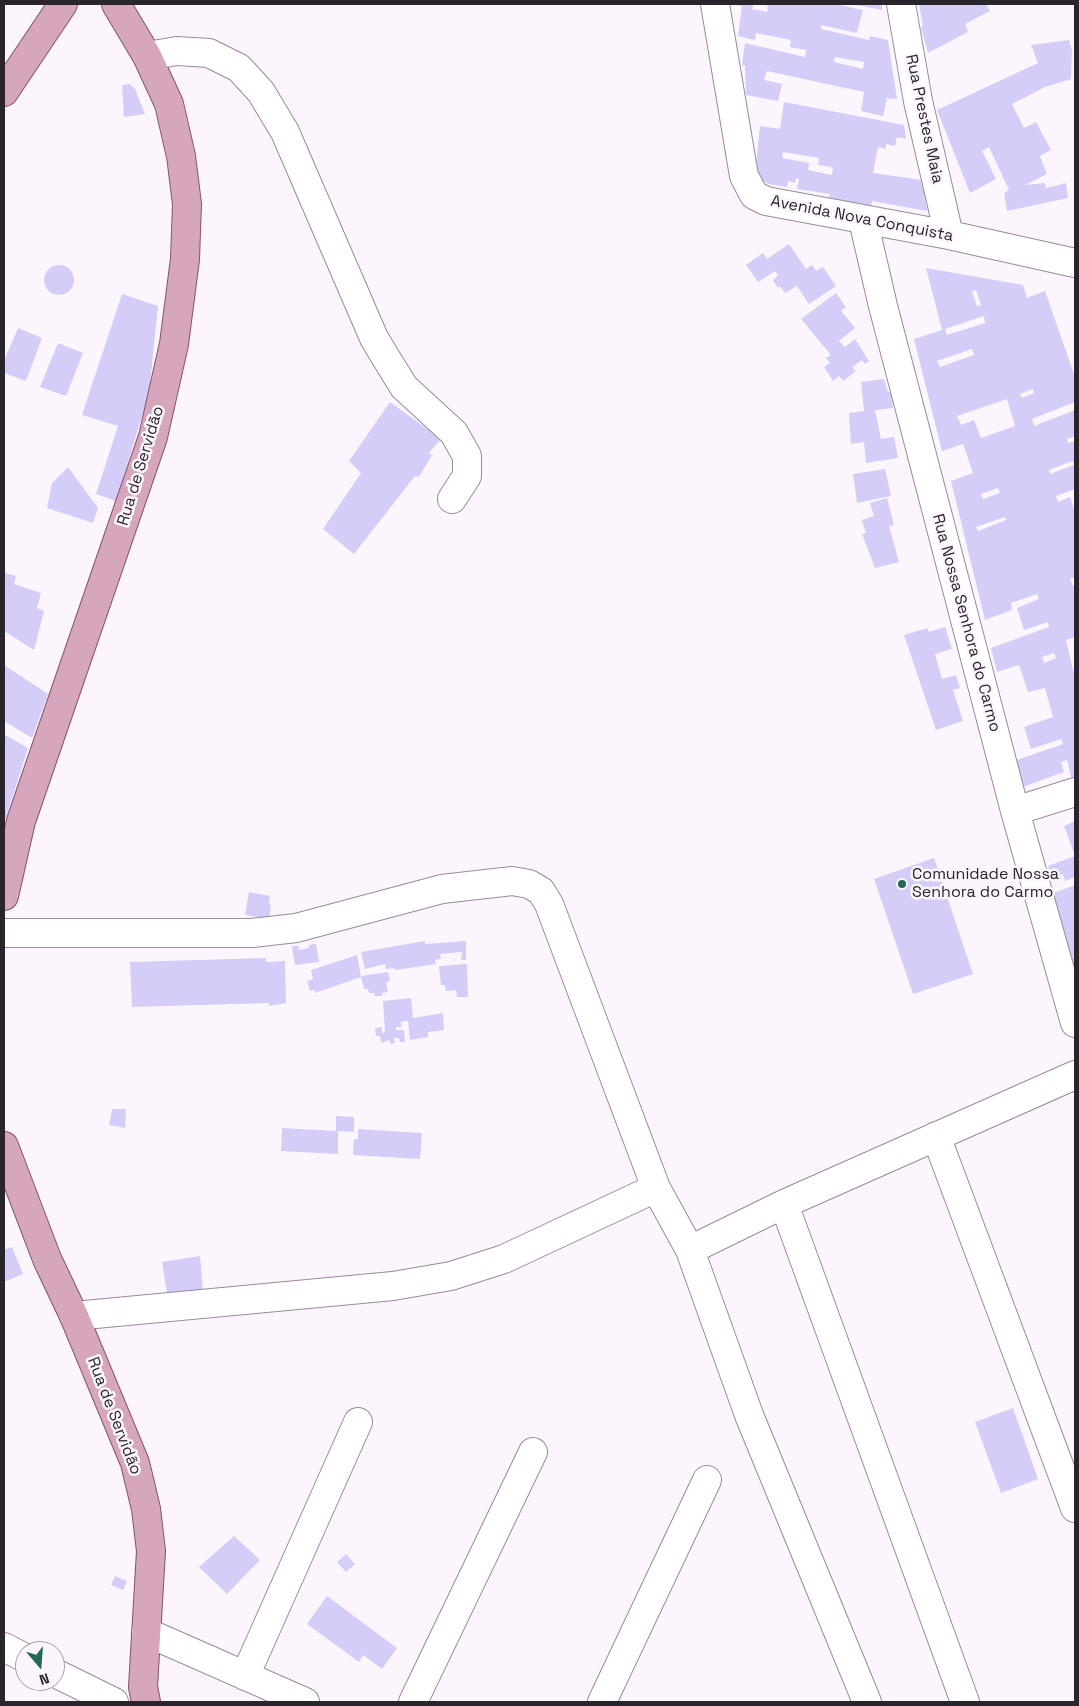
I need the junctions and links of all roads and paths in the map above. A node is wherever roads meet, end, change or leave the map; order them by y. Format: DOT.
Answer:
graph roads {
  1 [pos="63,4"];
  2 [pos="116,4"];
  3 [pos="716,4"];
  4 [pos="901,4"];
  5 [pos="147,56"];
  6 [pos="4,92"];
  7 [pos="863,220"];
  8 [pos="949,235"];
  9 [pos="1075,263"];
  10 [pos="452,499"];
  11 [pos="1075,792"];
  12 [pos="1015,810"];
  13 [pos="4,896"];
  14 [pos="4,933"];
  15 [pos="1075,1023"];
  16 [pos="1075,1075"];
  17 [pos="936,1136"];
  18 [pos="4,1146"];
  19 [pos="656,1188"];
  20 [pos="784,1204"];
  21 [pos="690,1250"];
  22 [pos="74,1316"];
  23 [pos="358,1422"];
  24 [pos="533,1452"];
  25 [pos="707,1480"];
  26 [pos="1075,1508"];
  27 [pos="146,1632"];
  28 [pos="245,1676"];
  29 [pos="65,1678"];
  30 [pos="114,1702"];
  31 [pos="146,1702"];
  32 [pos="305,1702"];
  33 [pos="413,1702"];
  34 [pos="602,1702"];
  35 [pos="867,1702"];
  36 [pos="965,1702"];
  1 -- 6 [label="main road"];
  2 -- 5 [label="main road, Rua de Servidão"];
  3 -- 7 [label="street, Avenida Nova Conquista"];
  4 -- 8 [label="street, Rua Prestes Maia"];
  5 -- 10 [label="street"];
  5 -- 13 [label="main road, Rua de Servidão"];
  7 -- 8 [label="street, Avenida Nova Conquista"];
  7 -- 12 [label="street, Rua Nossa Senhora do Carmo"];
  8 -- 9 [label="street, Avenida Nova Conquista"];
  11 -- 12 [label="street"];
  12 -- 15 [label="street, Rua Nossa Senhora do Carmo"];
  14 -- 19 [label="street"];
  16 -- 17 [label="street"];
  17 -- 20 [label="street"];
  17 -- 26 [label="street"];
  18 -- 22 [label="main road, Rua de Servidão"];
  19 -- 21 [label="street"];
  19 -- 22 [label="street"];
  20 -- 21 [label="street"];
  20 -- 36 [label="street"];
  21 -- 35 [label="street"];
  22 -- 27 [label="main road, Rua de Servidão"];
  23 -- 28 [label="street"];
  24 -- 33 [label="street"];
  25 -- 34 [label="street"];
  27 -- 28 [label="street"];
  27 -- 31 [label="main road, Rua de Servidão"];
  28 -- 32 [label="street"];
  29 -- 30 [label="street"];
}
